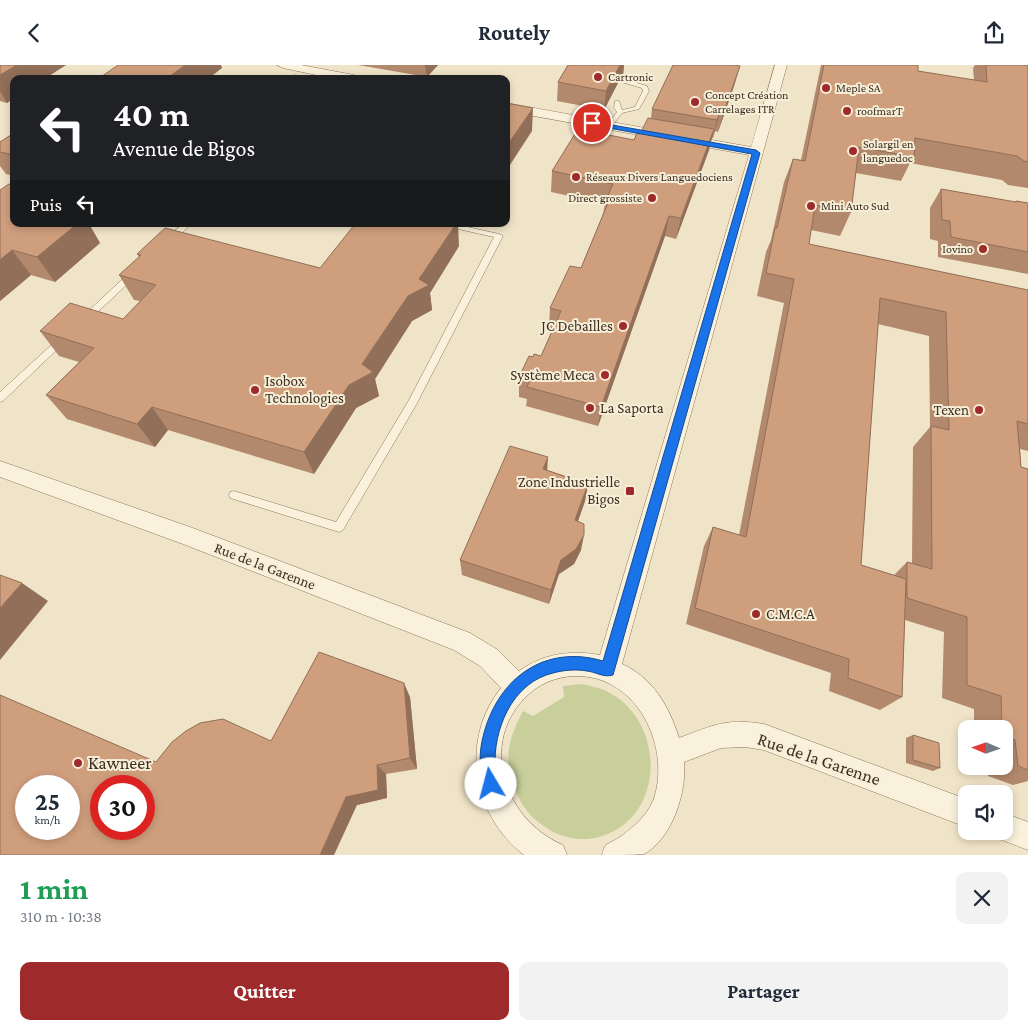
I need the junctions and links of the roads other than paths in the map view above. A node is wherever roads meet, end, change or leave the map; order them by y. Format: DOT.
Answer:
graph roads {
  1 [pos="283,65"];
  2 [pos="781,65"];
  3 [pos="334,75"];
  4 [pos="620,80"];
  5 [pos="617,102"];
  6 [pos="510,108"];
  7 [pos="620,112"];
  8 [pos="609,126"];
  9 [pos="756,153"];
  10 [pos="184,227"];
  11 [pos="458,227"];
  12 [pos="166,244"];
  13 [pos="137,271"];
  14 [pos="79,324"];
  15 [pos="72,331"];
  16 [pos="0,398"];
  17 [pos="0,469"];
  18 [pos="234,495"];
  19 [pos="608,670"];
  20 [pos="517,686"];
  21 [pos="671,754"];
  22 [pos="958,810"];
  23 [pos="1013,830"];
  24 [pos="1028,836"];
  25 [pos="550,854"];
  26 [pos="616,855"];
  1 -- 3 [label="street"];
  2 -- 9 [label="street"];
  4 -- 7 [label="lane"];
  5 -- 7 [label="lane"];
  6 -- 8 [label="street"];
  7 -- 8 [label="lane"];
  8 -- 9 [label="street"];
  9 -- 19 [label="street"];
  10 -- 12 [label="lane"];
  11 -- 18 [label="lane"];
  13 -- 14 [label="lane"];
  15 -- 16 [label="lane"];
  17 -- 20 [label="street, Rue de la Garenne"];
  19 -- 20 [label="street"];
  19 -- 21 [label="street"];
  20 -- 25 [label="street"];
  21 -- 22 [label="street, Rue de la Garenne"];
  21 -- 26 [label="street"];
  23 -- 24 [label="street"];
}
